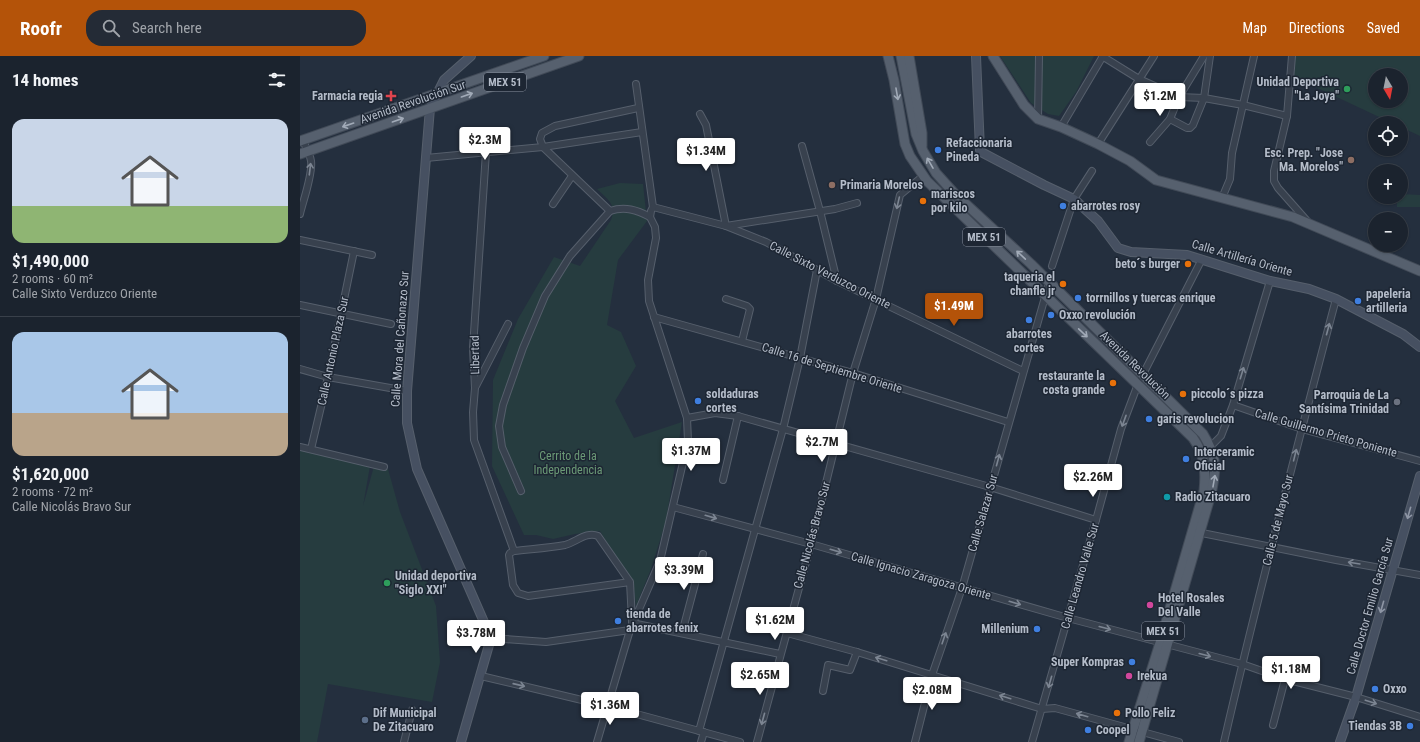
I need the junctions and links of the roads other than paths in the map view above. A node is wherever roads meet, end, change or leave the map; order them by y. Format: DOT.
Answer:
graph roads {
  1 [pos="471,56"];
  2 [pos="544,56"];
  3 [pos="579,56"];
  4 [pos="888,56"];
  5 [pos="901,56"];
  6 [pos="910,56"];
  7 [pos="976,56"];
  8 [pos="993,56"];
  9 [pos="1039,56"];
  10 [pos="1103,56"];
  11 [pos="1154,56"];
  12 [pos="1204,56"];
  13 [pos="1210,56"];
  14 [pos="1254,56"];
  15 [pos="1292,56"];
  16 [pos="1139,79"];
  17 [pos="636,84"];
  18 [pos="437,94"];
  19 [pos="1179,97"];
  20 [pos="1204,98"];
  21 [pos="1243,105"];
  22 [pos="430,108"];
  23 [pos="638,108"];
  24 [pos="700,114"];
  25 [pos="1287,116"];
  26 [pos="1038,119"];
  27 [pos="1170,119"];
  28 [pos="1061,127"];
  29 [pos="642,132"];
  30 [pos="301,141"];
  31 [pos="1150,142"];
  32 [pos="1098,144"];
  33 [pos="802,146"];
  34 [pos="543,147"];
  35 [pos="922,147"];
  36 [pos="304,152"];
  37 [pos="486,152"];
  38 [pos="426,158"];
  39 [pos="1092,171"];
  40 [pos="572,176"];
  41 [pos="924,176"];
  42 [pos="1222,198"];
  43 [pos="1074,199"];
  44 [pos="857,203"];
  45 [pos="553,204"];
  46 [pos="653,207"];
  47 [pos="610,211"];
  48 [pos="820,211"];
  49 [pos="300,214"];
  50 [pos="650,217"];
  51 [pos="1309,223"];
  52 [pos="726,226"];
  53 [pos="300,240"];
  54 [pos="354,251"];
  55 [pos="372,255"];
  56 [pos="1202,259"];
  57 [pos="1052,266"];
  58 [pos="817,270"];
  59 [pos="1420,271"];
  60 [pos="837,281"];
  61 [pos="1270,281"];
  62 [pos="1049,282"];
  63 [pos="1045,296"];
  64 [pos="726,299"];
  65 [pos="1336,299"];
  66 [pos="876,300"];
  67 [pos="300,305"];
  68 [pos="341,313"];
  69 [pos="654,317"];
  70 [pos="391,324"];
  71 [pos="508,324"];
  72 [pos="742,341"];
  73 [pos="1420,348"];
  74 [pos="800,358"];
  75 [pos="300,369"];
  76 [pos="1023,371"];
  77 [pos="853,373"];
  78 [pos="1143,374"];
  79 [pos="328,376"];
  80 [pos="1138,384"];
  81 [pos="475,388"];
  82 [pos="407,391"];
  83 [pos="1233,405"];
  84 [pos="738,416"];
  85 [pos="687,418"];
  86 [pos="1008,422"];
  87 [pos="1302,428"];
  88 [pos="783,429"];
  89 [pos="836,443"];
  90 [pos="300,446"];
  91 [pos="1211,446"];
  92 [pos="311,450"];
  93 [pos="1200,450"];
  94 [pos="1420,461"];
  95 [pos="384,467"];
  96 [pos="1420,476"];
  97 [pos="723,480"];
  98 [pos="990,488"];
  99 [pos="521,491"];
  100 [pos="673,507"];
  101 [pos="1096,520"];
  102 [pos="755,530"];
  103 [pos="1195,532"];
  104 [pos="811,544"];
  105 [pos="1272,547"];
  106 [pos="514,551"];
  107 [pos="703,554"];
  108 [pos="1393,570"];
  109 [pos="1420,576"];
  110 [pos="630,582"];
  111 [pos="962,588"];
  112 [pos="1068,618"];
  113 [pos="632,623"];
  114 [pos="630,630"];
  115 [pos="682,633"];
  116 [pos="786,633"];
  117 [pos="491,638"];
  118 [pos="724,642"];
  119 [pos="1164,644"];
  120 [pos="857,652"];
  121 [pos="780,654"];
  122 [pos="1242,664"];
  123 [pos="932,675"];
  124 [pos="481,676"];
  125 [pos="1285,679"];
  126 [pos="823,691"];
  127 [pos="1356,697"];
  128 [pos="607,706"];
  129 [pos="1042,709"];
  130 [pos="412,710"];
  131 [pos="1420,717"];
  132 [pos="1273,725"];
  133 [pos="1133,730"];
  134 [pos="701,731"];
  135 [pos="1142,732"];
  136 [pos="404,742"];
  137 [pos="461,742"];
  138 [pos="597,742"];
  139 [pos="701,742"];
  140 [pos="740,742"];
  141 [pos="757,742"];
  142 [pos="915,742"];
  143 [pos="1032,742"];
  144 [pos="1129,742"];
  145 [pos="1139,742"];
  146 [pos="1179,742"];
  147 [pos="1224,742"];
  148 [pos="1340,742"];
  1 -- 18 [label="street"];
  2 -- 18 [label="main road, Avenida Revolución Sur / MEX 51"];
  22 -- 3 [label="main road, Avenida Revolución Sur / MEX 51, one-way"];
  4 -- 41 [label="main road, Avenida Revolución / MEX 51, one-way"];
  5 -- 35 [label="main road, Avenida Revolución / MEX 51"];
  6 -- 35 [label="main road"];
  7 -- 43 [label="street, Calle Artillería Oriente"];
  8 -- 26 [label="main road"];
  9 -- 26 [label="street"];
  10 -- 16 [label="street"];
  10 -- 28 [label="street"];
  11 -- 16 [label="street"];
  12 -- 19 [label="street"];
  13 -- 20 [label="street"];
  14 -- 21 [label="street"];
  15 -- 25 [label="street"];
  16 -- 19 [label="street"];
  16 -- 32 [label="street"];
  17 -- 23 [label="street"];
  18 -- 22 [label="street"];
  18 -- 30 [label="main road, Avenida Revolución Sur / MEX 51, one-way"];
  19 -- 20 [label="street"];
  19 -- 27 [label="street"];
  20 -- 21 [label="street"];
  20 -- 27 [label="street"];
  21 -- 25 [label="street"];
  21 -- 42 [label="street"];
  36 -- 22 [label="main road, Avenida Revolución Sur / MEX 51, one-way"];
  22 -- 38 [label="street, Calle Mora del Cañonazo Sur"];
  23 -- 29 [label="street"];
  23 -- 34 [label="street"];
  24 -- 52 [label="street"];
  25 -- 51 [label="street"];
  26 -- 28 [label="main road"];
  27 -- 31 [label="street"];
  28 -- 32 [label="main road"];
  29 -- 34 [label="street"];
  29 -- 46 [label="street"];
  30 -- 36 [label="street"];
  32 -- 42 [label="main road"];
  33 -- 48 [label="street"];
  34 -- 37 [label="street"];
  34 -- 40 [label="street"];
  62 -- 35 [label="main road, Avenida Revolución / MEX 51, one-way"];
  49 -- 36 [label="street, one-way"];
  37 -- 38 [label="street"];
  37 -- 81 [label="street, Libertad"];
  38 -- 82 [label="street, Calle Mora del Cañonazo Sur"];
  39 -- 43 [label="street"];
  40 -- 45 [label="street"];
  40 -- 47 [label="street"];
  41 -- 63 [label="main road, Avenida Revolución / MEX 51"];
  41 -- 66 [label="street, Calle Nicolás Bravo Sur, one-way"];
  42 -- 51 [label="main road"];
  43 -- 56 [label="street, Calle Artillería Oriente"];
  43 -- 57 [label="street"];
  44 -- 48 [label="street"];
  46 -- 50 [label="street"];
  46 -- 52 [label="street, Calle Sixto Verduzco Oriente"];
  47 -- 50 [label="street"];
  47 -- 99 [label="street"];
  48 -- 52 [label="street"];
  48 -- 60 [label="street"];
  50 -- 69 [label="street"];
  51 -- 59 [label="main road"];
  52 -- 58 [label="street, Calle Sixto Verduzco Oriente"];
  53 -- 54 [label="street"];
  54 -- 55 [label="street"];
  54 -- 68 [label="street, Calle Antonio Plaza Sur"];
  56 -- 61 [label="street, Calle Artillería Oriente"];
  56 -- 78 [label="street, Calle Leandro Valle Sur"];
  58 -- 60 [label="street, Calle Sixto Verduzco Oriente"];
  58 -- 74 [label="street"];
  60 -- 66 [label="street, Calle Sixto Verduzco Oriente"];
  61 -- 65 [label="street, Calle Artillería Oriente"];
  83 -- 61 [label="street, one-way"];
  62 -- 63 [label="street, Calle Salazar Sur"];
  62 -- 78 [label="main road, Avenida Revolución / MEX 51"];
  63 -- 76 [label="street, Calle Salazar Sur"];
  63 -- 80 [label="main road, Avenida Revolución / MEX 51, one-way"];
  64 -- 72 [label="street"];
  65 -- 73 [label="street, Calle Artillería Oriente"];
  87 -- 65 [label="street, Calle 5 de Mayo Sur, one-way"];
  66 -- 76 [label="street, Calle Sixto Verduzco Oriente"];
  66 -- 77 [label="street, Calle Nicolás Bravo Sur"];
  67 -- 68 [label="street"];
  68 -- 70 [label="street"];
  68 -- 79 [label="street, Calle Antonio Plaza Sur"];
  69 -- 72 [label="street, Calle 16 de Septiembre Oriente"];
  69 -- 85 [label="street"];
  71 -- 81 [label="street"];
  72 -- 74 [label="street, Calle 16 de Septiembre Oriente"];
  74 -- 77 [label="street, Calle 16 de Septiembre Oriente"];
  74 -- 88 [label="street"];
  75 -- 79 [label="street"];
  76 -- 86 [label="street, Calle Salazar Sur"];
  77 -- 86 [label="street, Calle 16 de Septiembre Oriente"];
  77 -- 89 [label="street, Calle Nicolás Bravo Sur"];
  78 -- 80 [label="street, Calle Leandro Valle Sur"];
  78 -- 91 [label="main road, Avenida Revolución / MEX 51"];
  79 -- 82 [label="street"];
  79 -- 92 [label="street, Calle Antonio Plaza Sur"];
  80 -- 93 [label="main road, Avenida Revolución / MEX 51"];
  80 -- 101 [label="street, Calle Leandro Valle Sur, one-way"];
  81 -- 106 [label="street, Libertad"];
  82 -- 117 [label="street, Calle Mora del Cañonazo Sur"];
  83 -- 87 [label="street, Calle Guillermo Prieto Poniente"];
  83 -- 91 [label="street"];
  84 -- 85 [label="street"];
  84 -- 88 [label="street"];
  84 -- 97 [label="street"];
  85 -- 100 [label="street"];
  98 -- 86 [label="street, Calle Salazar Sur, one-way"];
  87 -- 94 [label="street, Calle Guillermo Prieto Poniente"];
  105 -- 87 [label="street, Calle 5 de Mayo Sur, one-way"];
  88 -- 89 [label="street"];
  88 -- 102 [label="street"];
  89 -- 98 [label="street"];
  89 -- 104 [label="street, Calle Nicolás Bravo Sur"];
  90 -- 92 [label="street"];
  91 -- 93 [label="street"];
  103 -- 91 [label="main road, Avenida Revolución / MEX 51, one-way"];
  92 -- 95 [label="street"];
  93 -- 103 [label="main road, Avenida Revolución / MEX 51"];
  96 -- 108 [label="street, Calle Doctor Emilio García Sur, one-way"];
  98 -- 101 [label="street"];
  98 -- 111 [label="street, Calle Salazar Sur"];
  100 -- 102 [label="street, Calle Ignacio Zaragoza Oriente, one-way"];
  100 -- 113 [label="street"];
  101 -- 112 [label="street, Calle Leandro Valle Sur"];
  102 -- 104 [label="street, Calle Ignacio Zaragoza Oriente"];
  102 -- 118 [label="street"];
  103 -- 105 [label="street"];
  103 -- 119 [label="main road, Avenida Revolución / MEX 51"];
  104 -- 111 [label="street, Calle Ignacio Zaragoza Oriente, one-way"];
  104 -- 116 [label="street, Calle Nicolás Bravo Sur"];
  108 -- 105 [label="street, one-way"];
  105 -- 122 [label="street, Calle 5 de Mayo Sur"];
  106 -- 110 [label="street"];
  106 -- 110 [label="street"];
  107 -- 115 [label="street"];
  108 -- 109 [label="street"];
  108 -- 127 [label="street, Calle Doctor Emilio García Sur, one-way"];
  110 -- 113 [label="street"];
  111 -- 112 [label="street, Calle Ignacio Zaragoza Oriente, one-way"];
  123 -- 111 [label="street, Calle Salazar Sur, one-way"];
  112 -- 119 [label="street, Calle Ignacio Zaragoza Oriente, one-way"];
  112 -- 129 [label="street, Calle Leandro Valle Sur, one-way"];
  113 -- 114 [label="street"];
  113 -- 115 [label="street"];
  114 -- 117 [label="street"];
  114 -- 128 [label="street"];
  115 -- 118 [label="street"];
  116 -- 120 [label="street"];
  116 -- 121 [label="street, Calle Nicolás Bravo Sur"];
  117 -- 124 [label="street"];
  118 -- 121 [label="street"];
  118 -- 134 [label="street"];
  119 -- 122 [label="street, Calle Ignacio Zaragoza Oriente, one-way"];
  119 -- 133 [label="main road, Avenida Revolución / MEX 51"];
  119 -- 135 [label="main road, Avenida Revolución / MEX 51"];
  123 -- 120 [label="street, one-way"];
  120 -- 126 [label="street"];
  121 -- 141 [label="street, Calle Nicolás Bravo Sur, one-way"];
  122 -- 125 [label="street, Calle Ignacio Zaragoza Oriente"];
  122 -- 147 [label="street, Calle 5 de Mayo Sur"];
  129 -- 123 [label="street, one-way"];
  123 -- 142 [label="street, Calle Salazar Sur"];
  124 -- 128 [label="street, one-way"];
  124 -- 137 [label="street"];
  125 -- 127 [label="street, Calle Ignacio Zaragoza Oriente"];
  125 -- 132 [label="street"];
  127 -- 131 [label="street, Calle Ignacio Zaragoza Oriente, one-way"];
  127 -- 148 [label="street, Calle Doctor Emilio García Sur"];
  128 -- 134 [label="street"];
  128 -- 138 [label="street"];
  133 -- 129 [label="street, one-way"];
  129 -- 143 [label="street, Calle Leandro Valle Sur"];
  130 -- 136 [label="street"];
  133 -- 135 [label="street"];
  133 -- 144 [label="main road, Avenida Revolución / MEX 51"];
  134 -- 139 [label="street"];
  134 -- 140 [label="street"];
  135 -- 145 [label="main road, Avenida Revolución / MEX 51"];
  135 -- 146 [label="street"];
}
